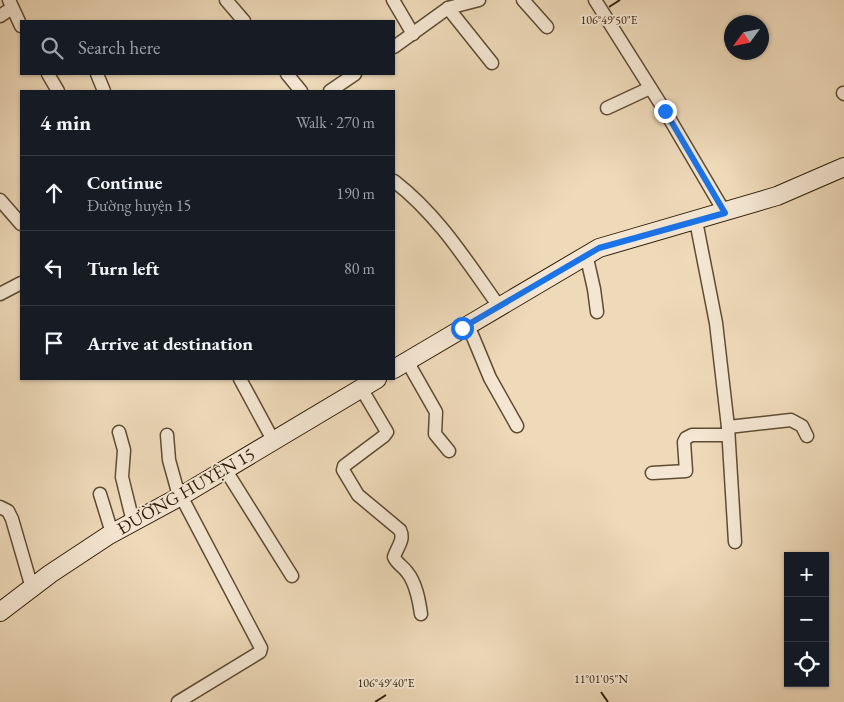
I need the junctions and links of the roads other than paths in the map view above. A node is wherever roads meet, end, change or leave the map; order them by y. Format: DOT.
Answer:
graph roads {
  1 [pos="226,0"];
  2 [pos="394,0"];
  3 [pos="479,0"];
  4 [pos="523,0"];
  5 [pos="594,0"];
  6 [pos="10,4"];
  7 [pos="448,8"];
  8 [pos="0,16"];
  9 [pos="243,20"];
  10 [pos="20,24"];
  11 [pos="547,28"];
  12 [pos="413,34"];
  13 [pos="395,46"];
  14 [pos="492,63"];
  15 [pos="49,75"];
  16 [pos="97,75"];
  17 [pos="288,75"];
  18 [pos="354,75"];
  19 [pos="650,88"];
  20 [pos="57,90"];
  21 [pos="104,90"];
  22 [pos="300,90"];
  23 [pos="331,90"];
  24 [pos="607,108"];
  25 [pos="844,167"];
  26 [pos="395,182"];
  27 [pos="1,204"];
  28 [pos="725,213"];
  29 [pos="696,220"];
  30 [pos="20,223"];
  31 [pos="586,254"];
  32 [pos="20,284"];
  33 [pos="0,294"];
  34 [pos="498,305"];
  35 [pos="597,312"];
  36 [pos="468,325"];
  37 [pos="400,365"];
  38 [pos="241,380"];
  39 [pos="375,380"];
  40 [pos="361,388"];
  41 [pos="517,426"];
  42 [pos="728,431"];
  43 [pos="119,432"];
  44 [pos="167,436"];
  45 [pos="807,436"];
  46 [pos="273,440"];
  47 [pos="449,451"];
  48 [pos="225,469"];
  49 [pos="652,473"];
  50 [pos="100,494"];
  51 [pos="180,496"];
  52 [pos="0,507"];
  53 [pos="133,522"];
  54 [pos="112,533"];
  55 [pos="735,542"];
  56 [pos="292,576"];
  57 [pos="32,588"];
  58 [pos="0,612"];
  59 [pos="421,614"];
  60 [pos="178,702"];
  1 -- 9 [label="street"];
  2 -- 12 [label="street"];
  3 -- 7 [label="street"];
  4 -- 11 [label="street"];
  5 -- 19 [label="street"];
  6 -- 8 [label="street"];
  6 -- 10 [label="street"];
  7 -- 12 [label="street"];
  7 -- 14 [label="street"];
  12 -- 13 [label="street"];
  15 -- 20 [label="street"];
  16 -- 21 [label="street"];
  17 -- 22 [label="street"];
  18 -- 23 [label="street"];
  19 -- 24 [label="street"];
  19 -- 28 [label="street"];
  25 -- 28 [label="street"];
  26 -- 34 [label="street"];
  27 -- 30 [label="street"];
  28 -- 29 [label="street"];
  29 -- 31 [label="street"];
  29 -- 42 [label="street"];
  31 -- 34 [label="street"];
  31 -- 35 [label="street"];
  32 -- 33 [label="street"];
  34 -- 36 [label="street"];
  36 -- 37 [label="street"];
  36 -- 41 [label="street"];
  37 -- 47 [label="street"];
  38 -- 46 [label="street"];
  39 -- 40 [label="street, ĐƯỜNG HUYỆN 15"];
  40 -- 46 [label="street, ĐƯỜNG HUYỆN 15"];
  40 -- 59 [label="street"];
  42 -- 45 [label="street"];
  42 -- 49 [label="street"];
  42 -- 55 [label="street"];
  43 -- 53 [label="street"];
  44 -- 51 [label="street"];
  46 -- 48 [label="street, ĐƯỜNG HUYỆN 15"];
  48 -- 51 [label="street, ĐƯỜNG HUYỆN 15"];
  48 -- 56 [label="street"];
  50 -- 54 [label="street"];
  51 -- 53 [label="street, ĐƯỜNG HUYỆN 15"];
  51 -- 60 [label="street"];
  52 -- 57 [label="street"];
  53 -- 54 [label="street, ĐƯỜNG HUYỆN 15"];
  54 -- 57 [label="street, ĐƯỜNG HUYỆN 15"];
  57 -- 58 [label="street, ĐƯỜNG HUYỆN 15"];
}
